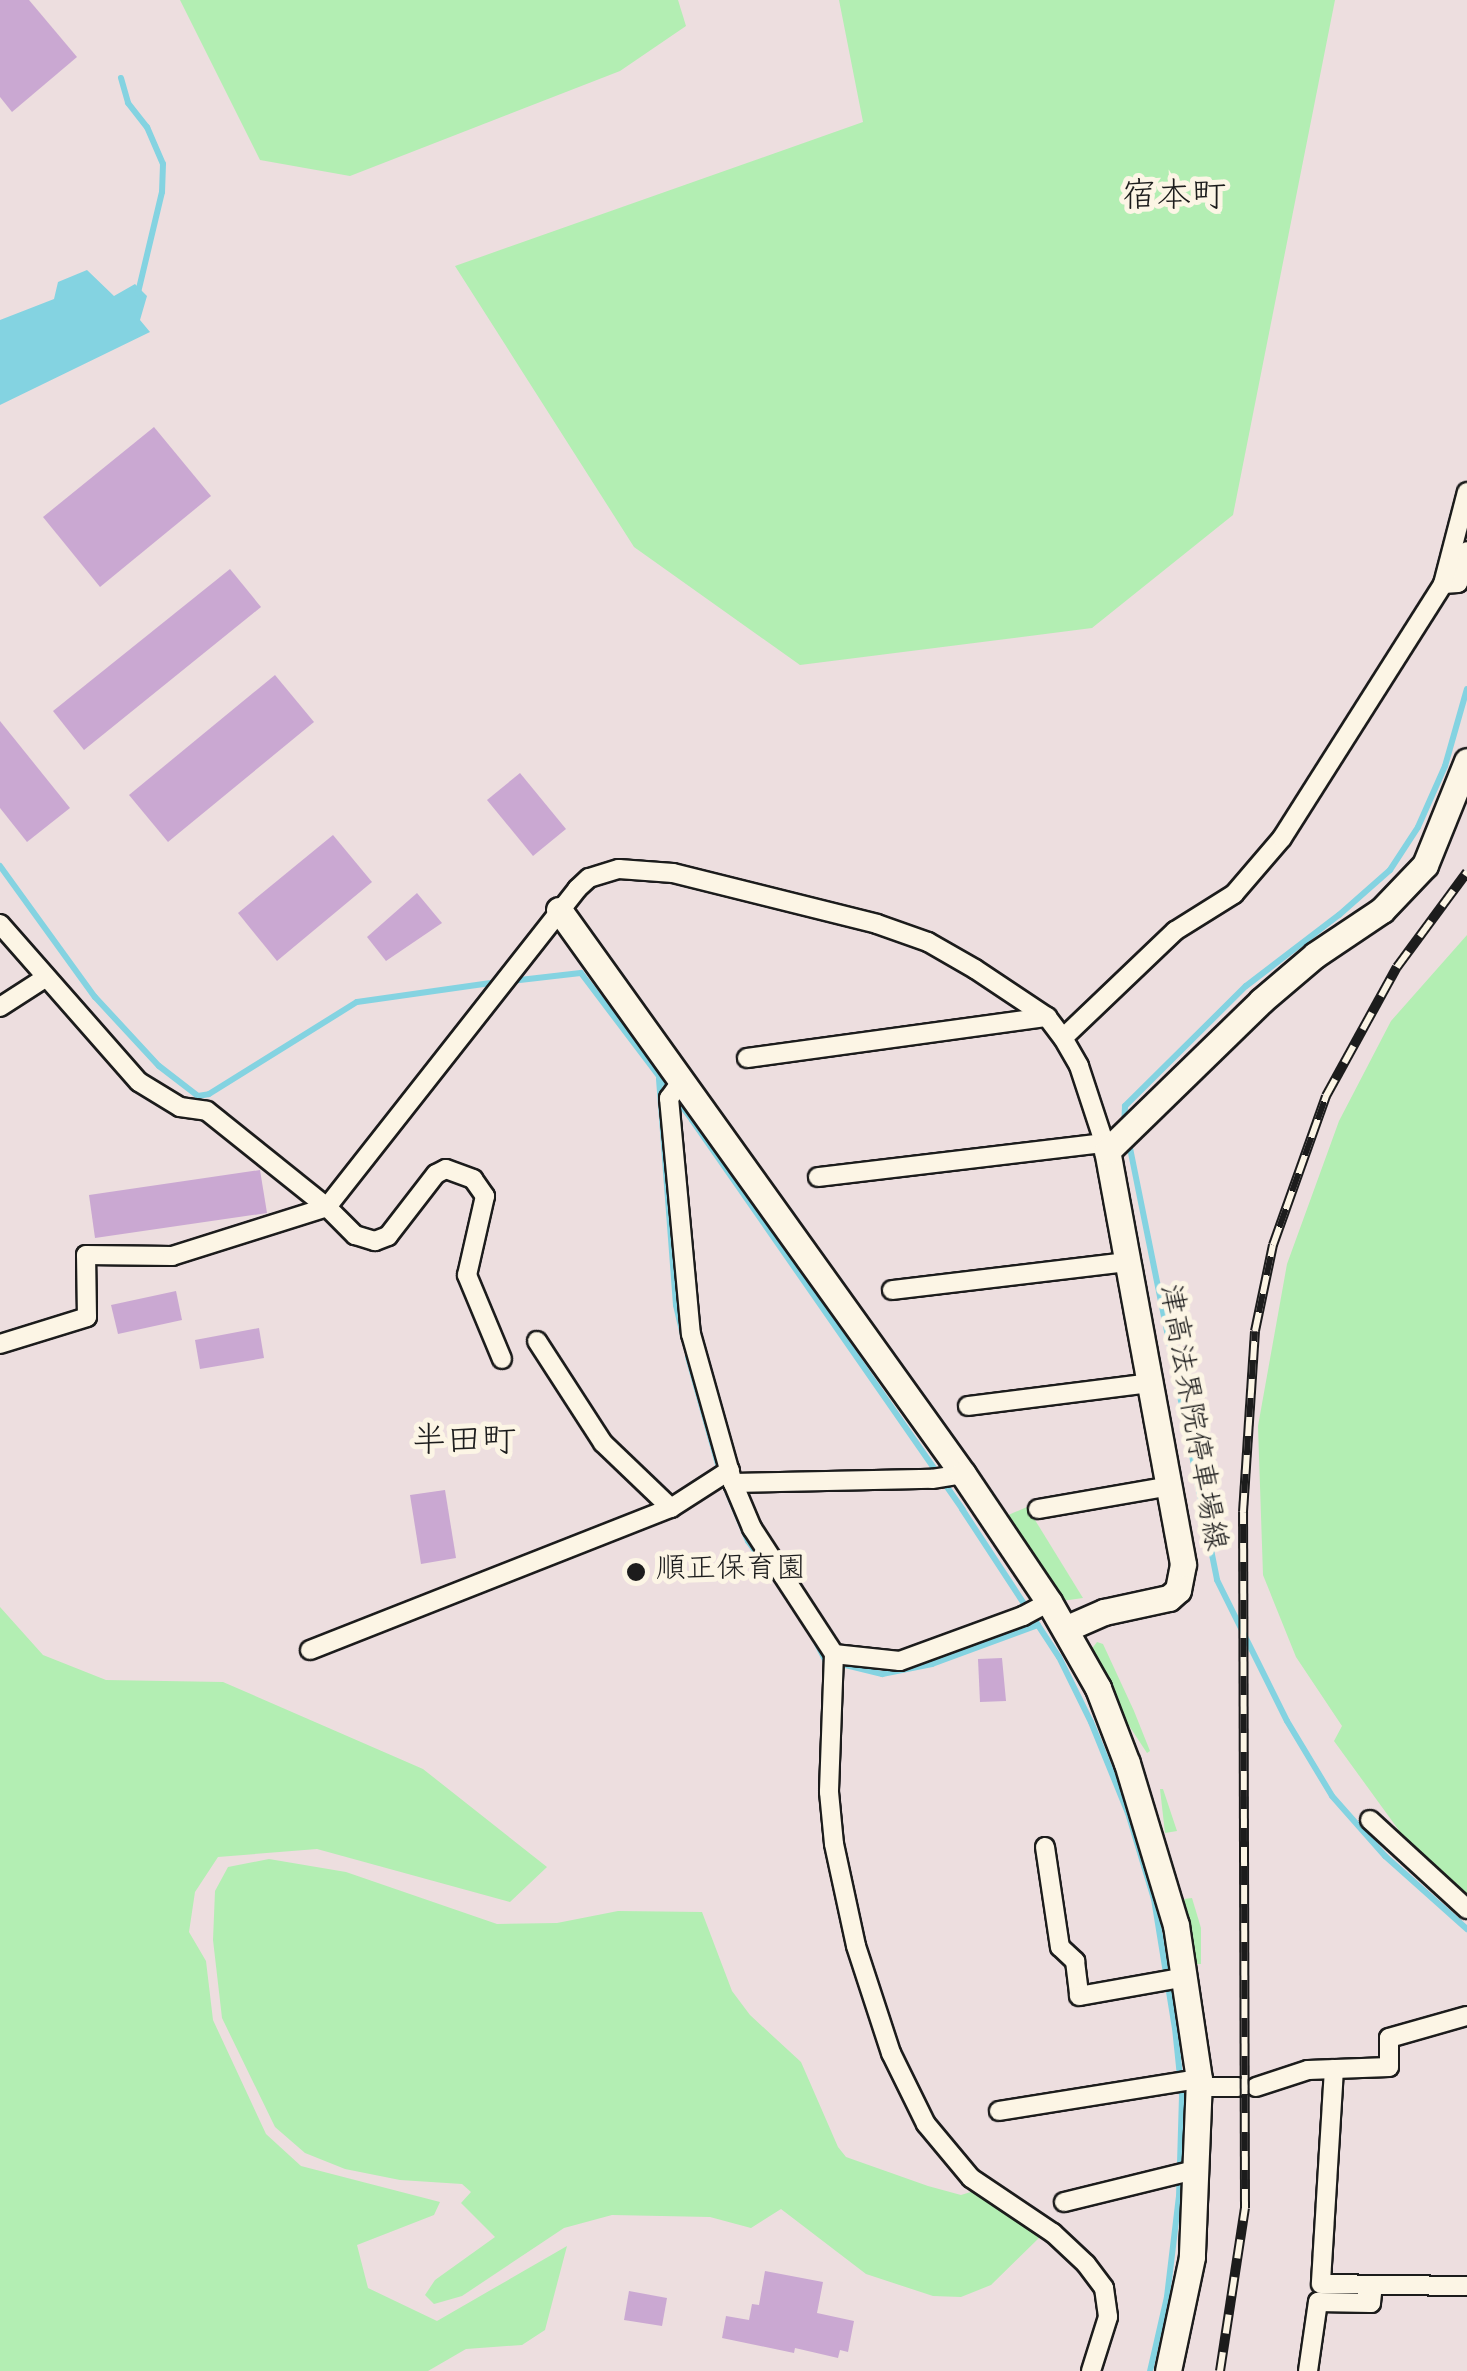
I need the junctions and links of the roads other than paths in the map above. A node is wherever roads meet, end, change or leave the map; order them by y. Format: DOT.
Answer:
graph roads {
  1 [pos="1467,492"];
  2 [pos="1467,551"];
  3 [pos="1443,584"];
  4 [pos="1467,761"];
  5 [pos="559,910"];
  6 [pos="0,924"];
  7 [pos="45,978"];
  8 [pos="0,1007"];
  9 [pos="1047,1017"];
  10 [pos="1063,1038"];
  11 [pos="747,1058"];
  12 [pos="676,1088"];
  13 [pos="1110,1146"];
  14 [pos="818,1177"];
  15 [pos="327,1207"];
  16 [pos="1128,1262"];
  17 [pos="892,1290"];
  18 [pos="537,1341"];
  19 [pos="0,1344"];
  20 [pos="502,1359"];
  21 [pos="1150,1383"];
  22 [pos="968,1406"];
  23 [pos="726,1476"];
  24 [pos="947,1476"];
  25 [pos="1171,1486"];
  26 [pos="670,1508"];
  27 [pos="1038,1509"];
  28 [pos="1036,1609"];
  29 [pos="1065,1628"];
  30 [pos="310,1650"];
  31 [pos="834,1660"];
  32 [pos="1370,1820"];
  33 [pos="1046,1846"];
  34 [pos="1467,1909"];
  35 [pos="1175,1979"];
  36 [pos="1467,2016"];
  37 [pos="1334,2069"];
  38 [pos="1190,2083"];
  39 [pos="999,2111"];
  40 [pos="1186,2172"];
  41 [pos="1064,2202"];
  42 [pos="1373,2286"];
  43 [pos="1467,2286"];
  44 [pos="1090,2371"];
  45 [pos="1168,2371"];
  46 [pos="1308,2371"];
  1 -- 3 [label="street"];
  2 -- 3 [label="street"];
  3 -- 10 [label="street"];
  4 -- 13 [label="main road"];
  5 -- 9 [label="street"];
  5 -- 12 [label="main road"];
  5 -- 15 [label="street"];
  6 -- 7 [label="street"];
  7 -- 8 [label="street"];
  7 -- 15 [label="street"];
  9 -- 10 [label="street"];
  9 -- 11 [label="street"];
  10 -- 13 [label="street"];
  12 -- 23 [label="street"];
  12 -- 24 [label="main road"];
  13 -- 14 [label="street"];
  13 -- 16 [label="main road, 津高法界院停車場線"];
  15 -- 19 [label="street"];
  15 -- 20 [label="street"];
  16 -- 17 [label="street"];
  16 -- 21 [label="main road, 津高法界院停車場線"];
  18 -- 26 [label="street"];
  21 -- 22 [label="street"];
  21 -- 25 [label="main road, 津高法界院停車場線"];
  23 -- 24 [label="street"];
  23 -- 26 [label="street"];
  23 -- 31 [label="street"];
  24 -- 28 [label="main road"];
  25 -- 27 [label="street"];
  25 -- 29 [label="main road, 津高法界院停車場線"];
  26 -- 30 [label="street"];
  28 -- 29 [label="main road"];
  28 -- 31 [label="street"];
  29 -- 35 [label="main road"];
  31 -- 44 [label="street"];
  32 -- 34 [label="street"];
  33 -- 35 [label="street"];
  35 -- 38 [label="main road"];
  36 -- 37 [label="street"];
  37 -- 38 [label="street"];
  37 -- 42 [label="street"];
  38 -- 39 [label="street"];
  38 -- 40 [label="main road"];
  40 -- 41 [label="street"];
  40 -- 45 [label="main road"];
  42 -- 43 [label="street"];
  42 -- 46 [label="street"];
}
